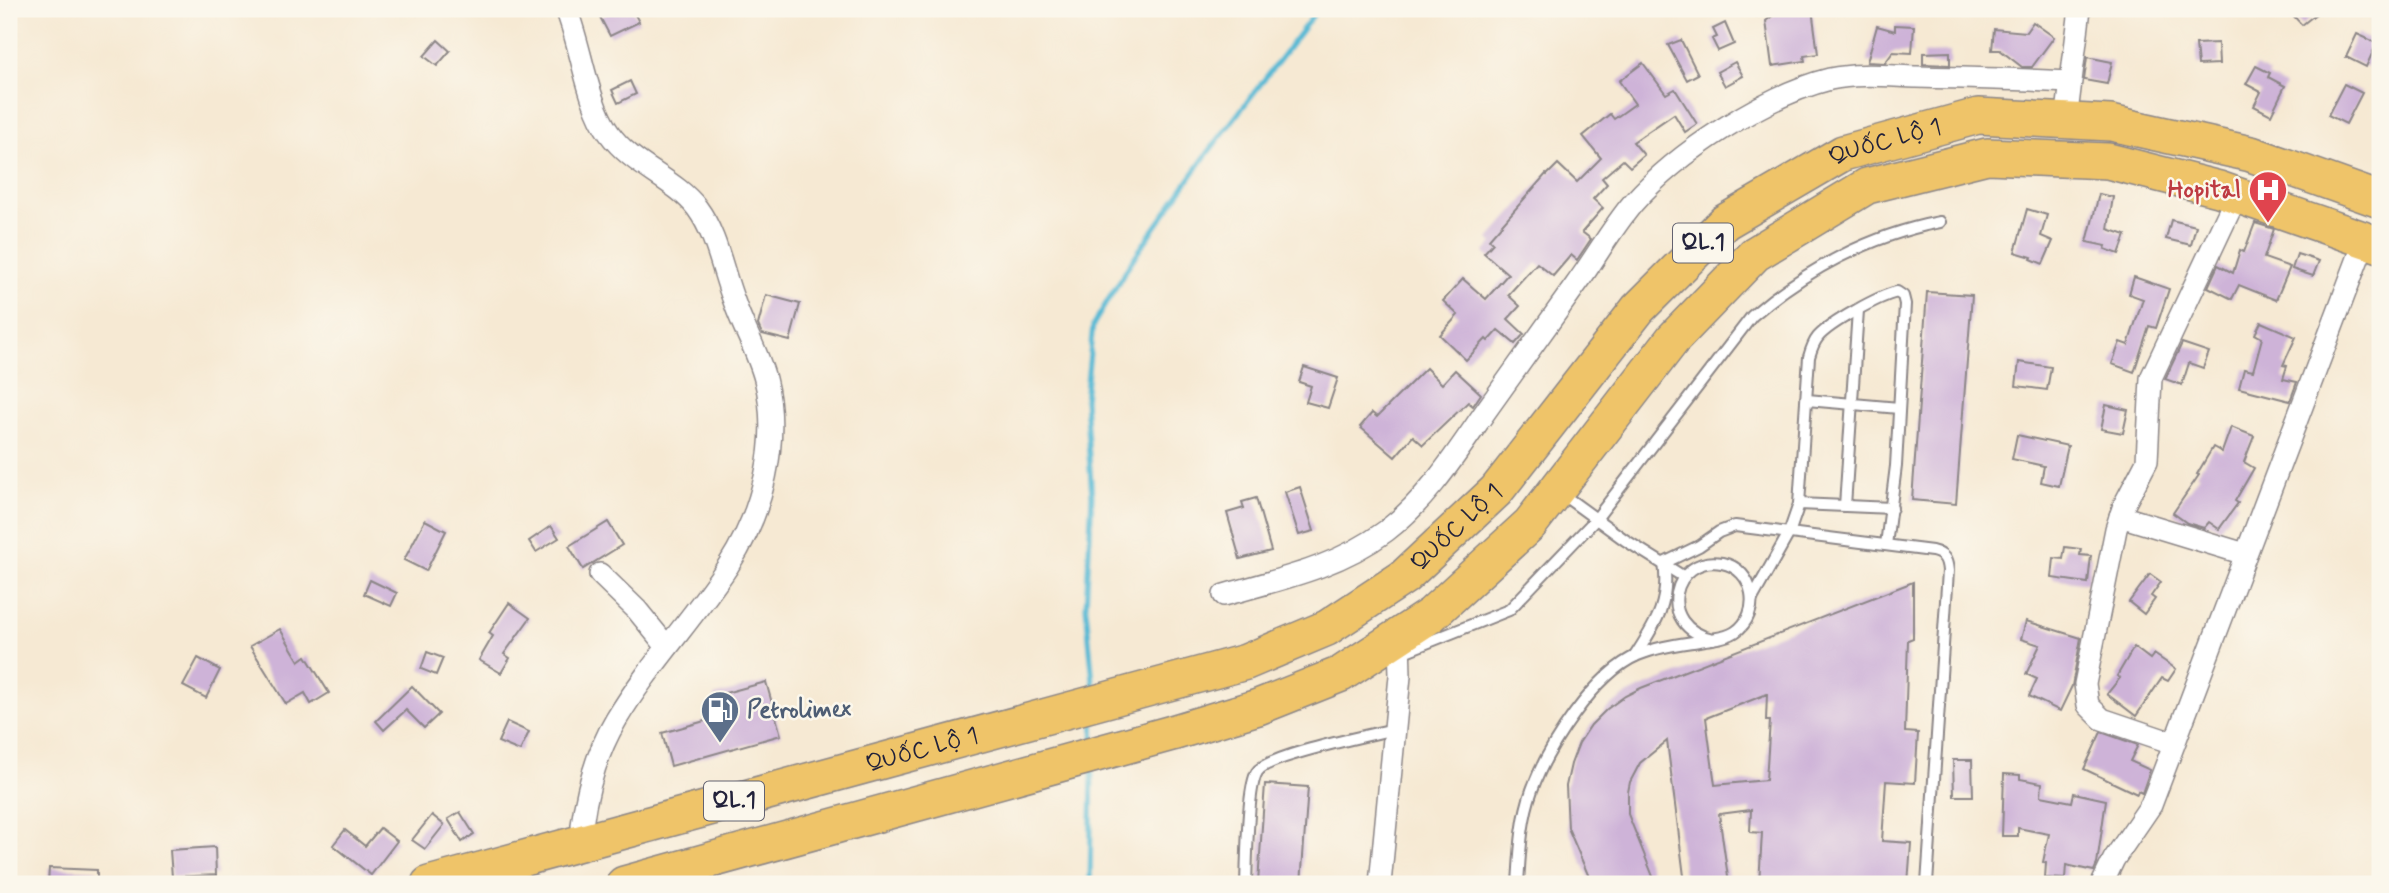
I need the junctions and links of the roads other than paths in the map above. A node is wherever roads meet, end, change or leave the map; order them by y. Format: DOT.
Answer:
graph roads {
  1 [pos="566,9"];
  2 [pos="2080,9"];
  3 [pos="2069,82"];
  4 [pos="2066,121"];
  5 [pos="2302,172"];
  6 [pos="2237,195"];
  7 [pos="2380,199"];
  8 [pos="2283,211"];
  9 [pos="1940,222"];
  10 [pos="2373,243"];
  11 [pos="1858,310"];
  12 [pos="1807,400"];
  13 [pos="1852,404"];
  14 [pos="1899,408"];
  15 [pos="1516,465"];
  16 [pos="1556,491"];
  17 [pos="1800,504"];
  18 [pos="1845,506"];
  19 [pos="1892,508"];
  20 [pos="2120,516"];
  21 [pos="1595,519"];
  22 [pos="1789,533"];
  23 [pos="1886,545"];
  24 [pos="2245,554"];
  25 [pos="1664,563"];
  26 [pos="600,574"];
  27 [pos="1684,577"];
  28 [pos="1224,595"];
  29 [pos="1752,599"];
  30 [pos="1713,639"];
  31 [pos="1398,645"];
  32 [pos="667,647"];
  33 [pos="1635,656"];
  34 [pos="1394,729"];
  35 [pos="2173,743"];
  36 [pos="661,821"];
  37 [pos="590,841"];
  38 [pos="679,869"];
  39 [pos="429,884"];
  40 [pos="624,884"];
  41 [pos="1246,884"];
  42 [pos="1380,884"];
  43 [pos="1518,884"];
  44 [pos="1927,884"];
  45 [pos="2102,884"];
  1 -- 32 [label="street"];
  2 -- 3 [label="street"];
  3 -- 4 [label="street"];
  3 -- 28 [label="street"];
  4 -- 5 [label="highway, QUỐC LỘ 1 / QL.1"];
  4 -- 15 [label="highway, QUỐC LỘ 1 / QL.1"];
  5 -- 7 [label="highway, QUỐC LỘ 1 / QL.1"];
  5 -- 8 [label="highway"];
  6 -- 8 [label="highway, QUỐC LỘ 1 / QL.1"];
  6 -- 16 [label="highway, QUỐC LỘ 1 / QL.1"];
  6 -- 20 [label="street"];
  8 -- 10 [label="highway, QUỐC LỘ 1 / QL.1"];
  9 -- 21 [label="lane"];
  10 -- 24 [label="street"];
  11 -- 12 [label="lane"];
  11 -- 13 [label="lane"];
  11 -- 14 [label="lane"];
  12 -- 13 [label="lane"];
  12 -- 17 [label="lane"];
  13 -- 14 [label="lane"];
  13 -- 18 [label="lane"];
  14 -- 19 [label="lane"];
  15 -- 16 [label="highway"];
  15 -- 36 [label="highway, QUỐC LỘ 1 / QL.1"];
  16 -- 21 [label="lane"];
  16 -- 31 [label="highway, QUỐC LỘ 1 / QL.1"];
  17 -- 18 [label="lane"];
  17 -- 22 [label="lane"];
  18 -- 19 [label="lane"];
  19 -- 23 [label="lane"];
  20 -- 24 [label="street"];
  20 -- 35 [label="street"];
  21 -- 25 [label="lane"];
  21 -- 31 [label="lane"];
  22 -- 23 [label="lane"];
  22 -- 25 [label="lane"];
  22 -- 29 [label="lane"];
  23 -- 44 [label="lane"];
  24 -- 35 [label="street"];
  25 -- 27 [label="lane"];
  25 -- 33 [label="lane"];
  26 -- 32 [label="street"];
  27 -- 29 [label="lane"];
  27 -- 30 [label="lane"];
  29 -- 30 [label="lane"];
  30 -- 33 [label="lane"];
  31 -- 34 [label="street"];
  31 -- 38 [label="highway, QUỐC LỘ 1 / QL.1"];
  32 -- 37 [label="street"];
  33 -- 43 [label="lane"];
  34 -- 41 [label="lane"];
  34 -- 42 [label="street"];
  35 -- 45 [label="street"];
  36 -- 37 [label="highway, QUỐC LỘ 1 / QL.1"];
  36 -- 38 [label="highway"];
  37 -- 39 [label="highway, QUỐC LỘ 1 / QL.1"];
  38 -- 40 [label="highway, QUỐC LỘ 1 / QL.1"];
}
